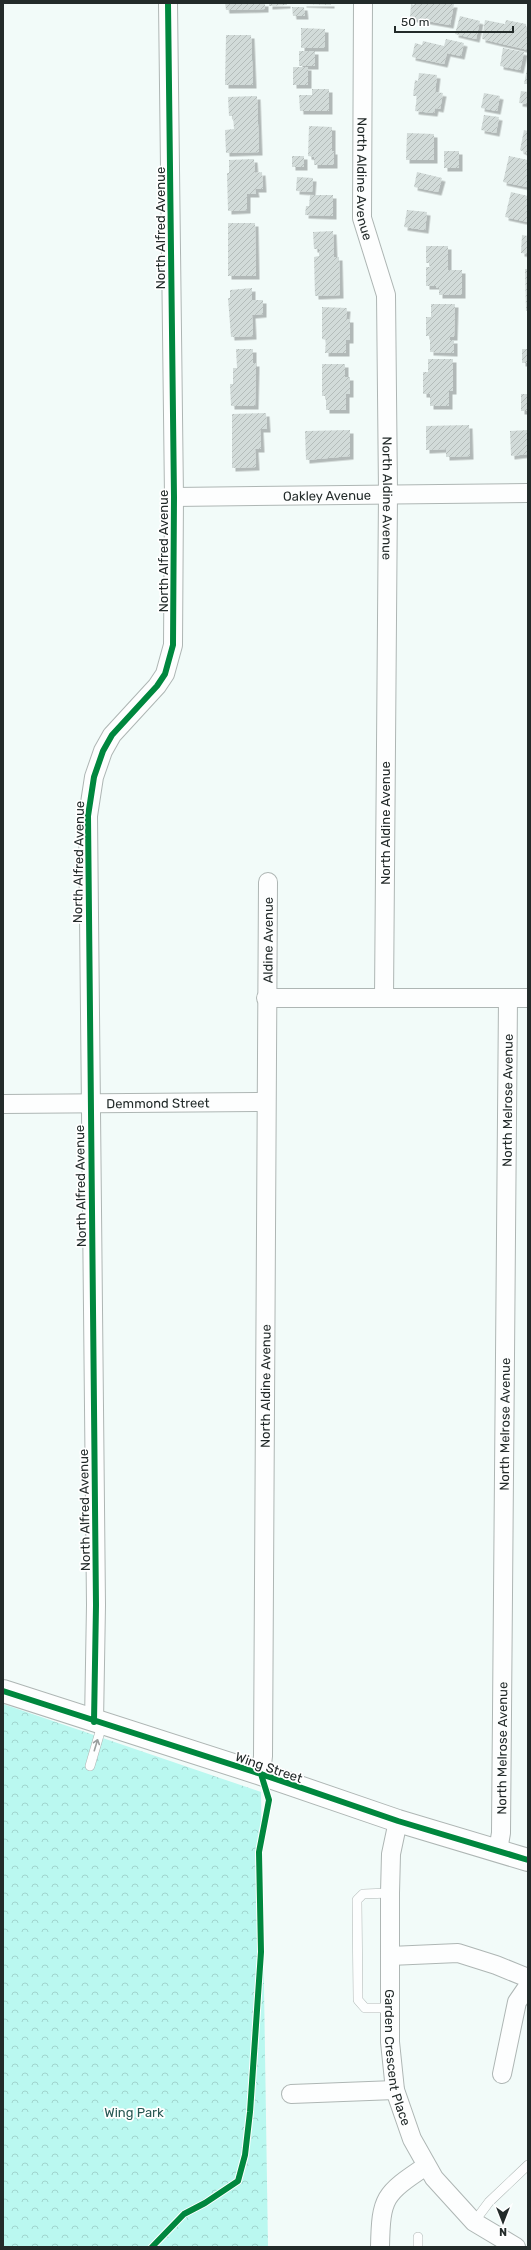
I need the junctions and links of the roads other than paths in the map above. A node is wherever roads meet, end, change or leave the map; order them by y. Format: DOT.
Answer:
graph roads {
  1 [pos="168,3"];
  2 [pos="363,3"];
  3 [pos="388,493"];
  4 [pos="528,493"];
  5 [pos="174,496"];
  6 [pos="268,882"];
  7 [pos="266,998"];
  8 [pos="384,998"];
  9 [pos="508,998"];
  10 [pos="528,998"];
  11 [pos="266,1102"];
  12 [pos="3,1104"];
  13 [pos="90,1104"];
  14 [pos="3,1691"];
  15 [pos="98,1724"];
  16 [pos="90,1766"];
  17 [pos="261,1774"];
  18 [pos="398,1821"];
  19 [pos="498,1850"];
  20 [pos="528,1860"];
  21 [pos="390,1893"];
  22 [pos="390,1956"];
  23 [pos="528,1978"];
  24 [pos="528,1986"];
  25 [pos="390,2008"];
  26 [pos="502,2074"];
  27 [pos="395,2090"];
  28 [pos="291,2094"];
  29 [pos="528,2165"];
  30 [pos="426,2166"];
  31 [pos="474,2222"];
  32 [pos="418,2237"];
  33 [pos="380,2247"];
  34 [pos="418,2247"];
  35 [pos="516,2247"];
  1 -- 5 [label="street, North Alfred Avenue"];
  2 -- 3 [label="street, North Aldine Avenue"];
  3 -- 4 [label="street, Oakley Avenue"];
  3 -- 5 [label="street, Oakley Avenue"];
  3 -- 8 [label="street, North Aldine Avenue"];
  5 -- 13 [label="street, North Alfred Avenue"];
  6 -- 7 [label="street, Aldine Avenue"];
  7 -- 8 [label="street"];
  7 -- 11 [label="street, North Aldine Avenue"];
  8 -- 9 [label="street"];
  9 -- 10 [label="street"];
  9 -- 19 [label="street, North Melrose Avenue"];
  11 -- 13 [label="street, Demmond Street"];
  11 -- 17 [label="street, North Aldine Avenue"];
  12 -- 13 [label="street, Demmond Street"];
  13 -- 15 [label="street, North Alfred Avenue"];
  14 -- 15 [label="street, Wing Street"];
  16 -- 15 [label="lane, one-way"];
  15 -- 17 [label="street, Wing Street"];
  17 -- 18 [label="street, Wing Street"];
  18 -- 19 [label="street, Wing Street"];
  18 -- 21 [label="street, Garden Crescent Place"];
  19 -- 20 [label="street, Wing Street"];
  21 -- 22 [label="street, Garden Crescent Place"];
  21 -- 25 [label="lane"];
  22 -- 23 [label="street"];
  22 -- 25 [label="street, Garden Crescent Place"];
  24 -- 26 [label="street"];
  25 -- 27 [label="street, Garden Crescent Place"];
  27 -- 28 [label="street"];
  27 -- 30 [label="street, Garden Crescent Place"];
  29 -- 31 [label="lane"];
  30 -- 31 [label="street, Garden Crescent Place"];
  30 -- 33 [label="street"];
  31 -- 35 [label="street, Garden Crescent Place"];
  32 -- 34 [label="lane"];
}
